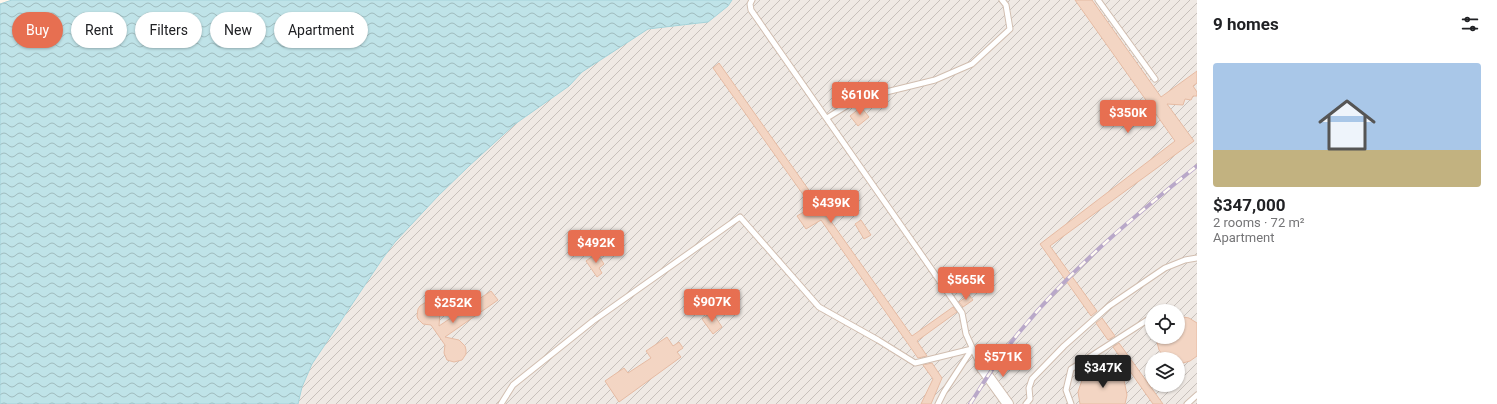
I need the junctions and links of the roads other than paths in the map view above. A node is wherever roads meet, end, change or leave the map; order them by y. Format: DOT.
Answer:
graph roads {
  1 [pos="752,0"];
  2 [pos="1002,0"];
  3 [pos="1098,0"];
  4 [pos="1155,79"];
  5 [pos="827,118"];
  6 [pos="1197,258"];
  7 [pos="1145,321"];
  8 [pos="972,349"];
  9 [pos="980,365"];
  10 [pos="1197,395"];
  11 [pos="1030,399"];
  12 [pos="501,404"];
  13 [pos="938,404"];
  14 [pos="1008,404"];
  15 [pos="1026,404"];
  16 [pos="1034,404"];
  17 [pos="1071,404"];
  18 [pos="1187,404"];
  1 -- 5 [label="lane"];
  2 -- 5 [label="lane"];
  3 -- 4 [label="lane"];
  5 -- 8 [label="lane"];
  6 -- 11 [label="lane"];
  7 -- 17 [label="lane"];
  8 -- 9 [label="lane"];
  8 -- 12 [label="lane"];
  8 -- 13 [label="lane"];
  9 -- 14 [label="street"];
  10 -- 18 [label="lane"];
  11 -- 15 [label="lane"];
  11 -- 16 [label="lane"];
}
